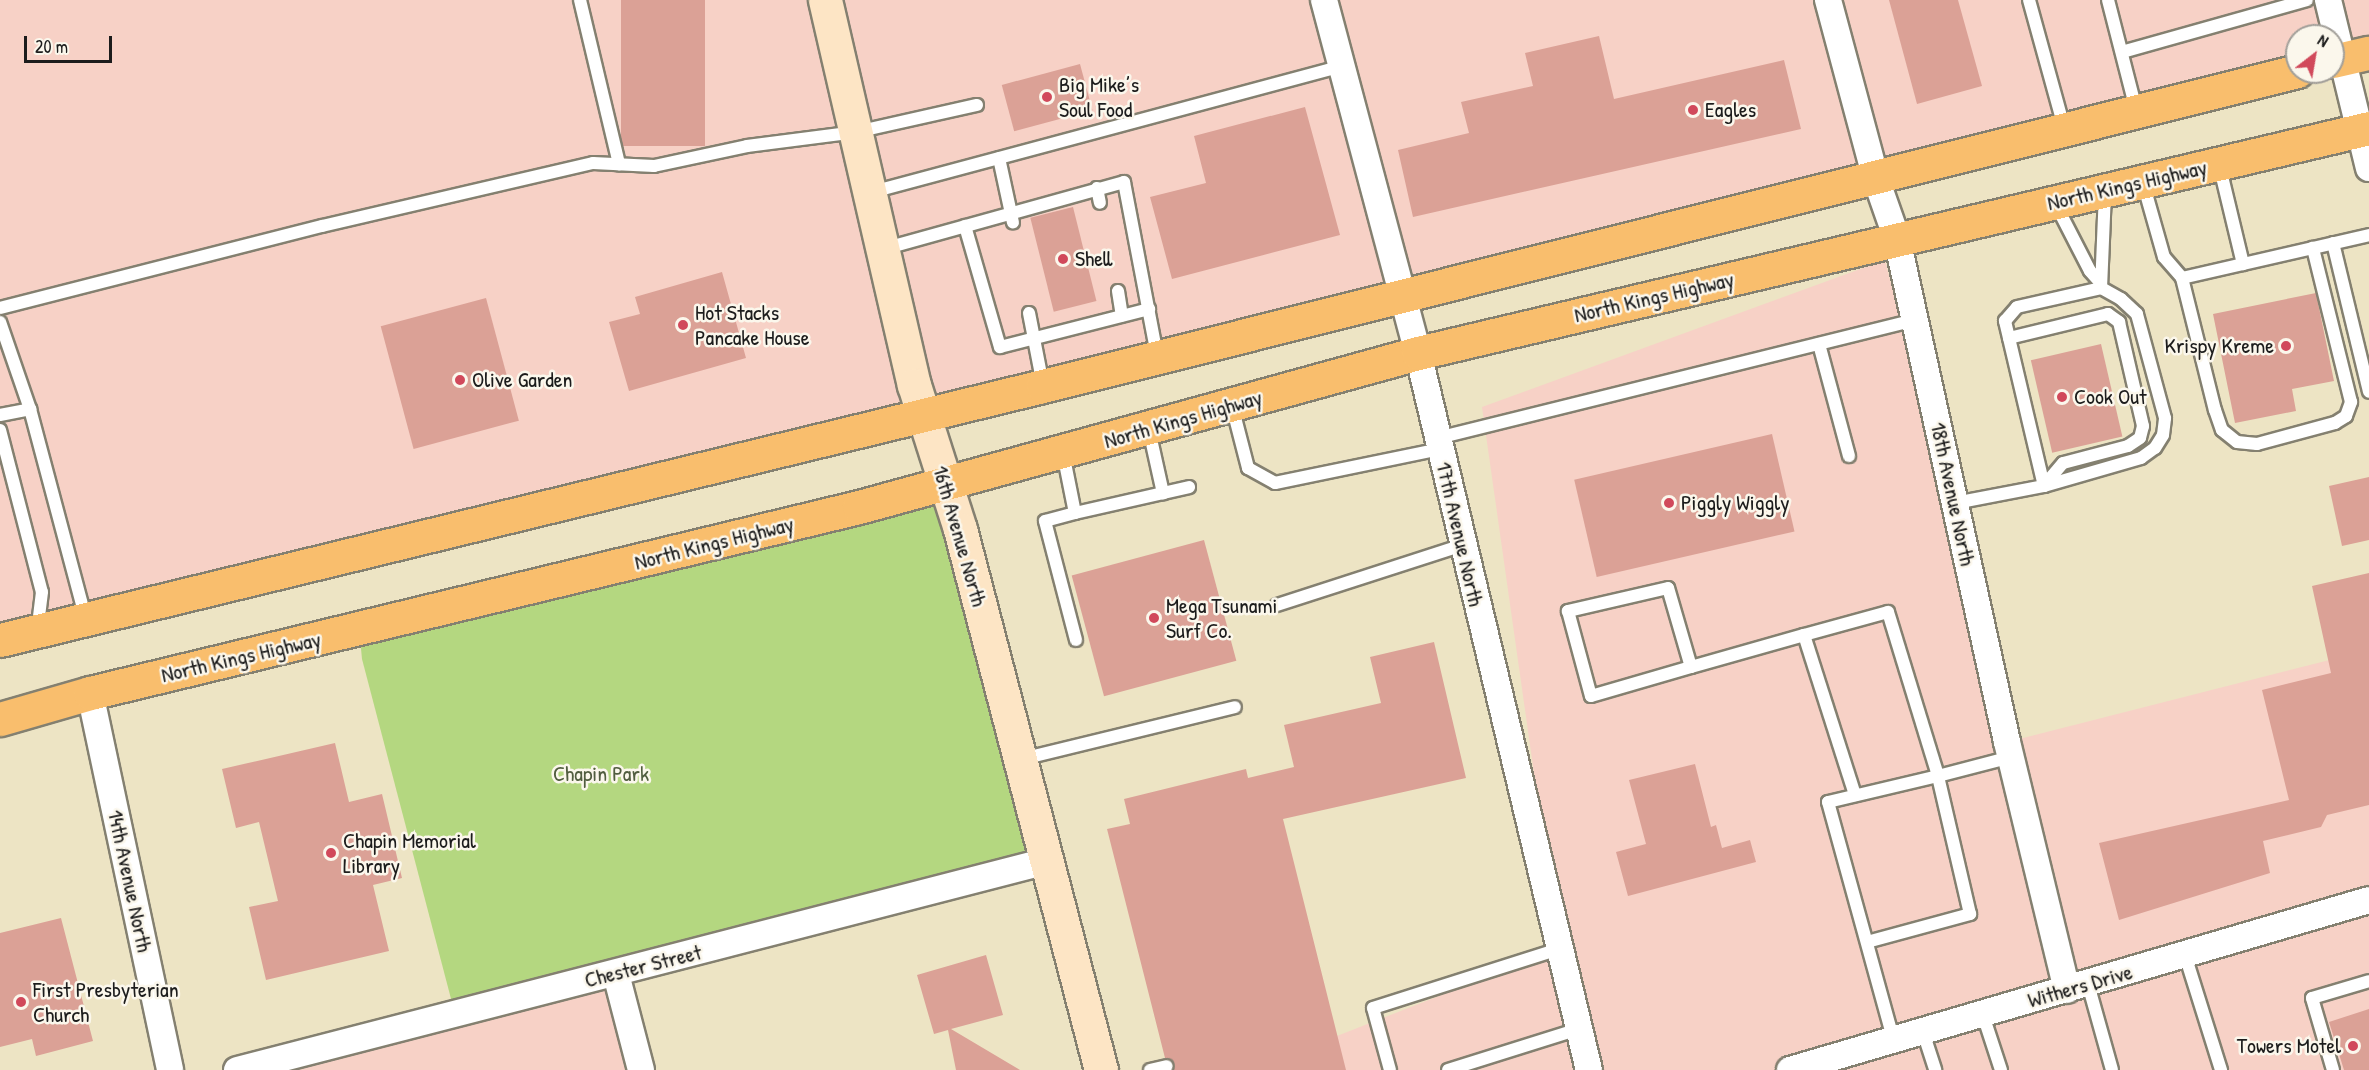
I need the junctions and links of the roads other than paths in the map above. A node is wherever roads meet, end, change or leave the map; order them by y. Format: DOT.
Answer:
graph roads {
  1 [pos="580,0"];
  2 [pos="825,0"];
  3 [pos="1324,0"];
  4 [pos="1828,0"];
  5 [pos="2029,0"];
  6 [pos="2108,0"];
  7 [pos="2307,0"];
  8 [pos="2328,0"];
  9 [pos="2122,52"];
  10 [pos="2348,58"];
  11 [pos="1341,66"];
  12 [pos="2285,74"];
  13 [pos="977,105"];
  14 [pos="2137,112"];
  15 [pos="2364,129"];
  16 [pos="2065,131"];
  17 [pos="856,132"];
  18 [pos="999,158"];
  19 [pos="2219,163"];
  20 [pos="619,164"];
  21 [pos="2369,168"];
  22 [pos="1876,179"];
  23 [pos="2142,181"];
  24 [pos="1097,188"];
  25 [pos="2104,190"];
  26 [pos="871,192"];
  27 [pos="2054,202"];
  28 [pos="1100,203"];
  29 [pos="1011,217"];
  30 [pos="965,226"];
  31 [pos="2369,235"];
  32 [pos="1897,239"];
  33 [pos="2333,243"];
  34 [pos="2313,248"];
  35 [pos="882,249"];
  36 [pos="2243,264"];
  37 [pos="2182,278"];
  38 [pos="2100,285"];
  39 [pos="1118,291"];
  40 [pos="1401,297"];
  41 [pos="0,308"];
  42 [pos="1149,309"];
  43 [pos="1029,313"];
  44 [pos="1122,316"];
  45 [pos="1915,320"];
  46 [pos="0,322"];
  47 [pos="2009,338"];
  48 [pos="1034,340"];
  49 [pos="1820,344"];
  50 [pos="1418,353"];
  51 [pos="1157,357"];
  52 [pos="1044,386"];
  53 [pos="2369,392"];
  54 [pos="2369,398"];
  55 [pos="2351,402"];
  56 [pos="1231,405"];
  57 [pos="30,409"];
  58 [pos="923,414"];
  59 [pos="0,415"];
  60 [pos="1149,428"];
  61 [pos="0,430"];
  62 [pos="1439,444"];
  63 [pos="1063,453"];
  64 [pos="1849,456"];
  65 [pos="946,484"];
  66 [pos="2044,486"];
  67 [pos="1189,487"];
  68 [pos="1163,493"];
  69 [pos="1955,503"];
  70 [pos="1075,513"];
  71 [pos="1463,545"];
  72 [pos="1277,604"];
  73 [pos="86,616"];
  74 [pos="38,630"];
  75 [pos="1804,636"];
  76 [pos="0,640"];
  77 [pos="1076,640"];
  78 [pos="1691,668"];
  79 [pos="90,693"];
  80 [pos="1235,707"];
  81 [pos="0,719"];
  82 [pos="2011,757"];
  83 [pos="1021,760"];
  84 [pos="1938,776"];
  85 [pos="1855,795"];
  86 [pos="1047,861"];
  87 [pos="2369,900"];
  88 [pos="1867,942"];
  89 [pos="1559,949"];
  90 [pos="2185,955"];
  91 [pos="616,974"];
  92 [pos="2369,981"];
  93 [pos="2077,987"];
  94 [pos="1983,1015"];
  95 [pos="1579,1029"];
  96 [pos="1923,1032"];
  97 [pos="1894,1041"];
  98 [pos="1831,1064"];
  99 [pos="1167,1066"];
  100 [pos="170,1070"];
  101 [pos="237,1070"];
  102 [pos="640,1070"];
  103 [pos="1101,1070"];
  104 [pos="1150,1070"];
  105 [pos="1390,1070"];
  106 [pos="1448,1070"];
  107 [pos="1589,1070"];
  108 [pos="1790,1070"];
  109 [pos="1935,1070"];
  110 [pos="2001,1070"];
  111 [pos="2112,1070"];
  112 [pos="2221,1070"];
  113 [pos="2333,1070"];
  1 -- 20 [label="lane"];
  2 -- 17 [label="street, 16th Avenue North"];
  3 -- 11 [label="street, 17th Avenue North"];
  4 -- 22 [label="street, 18th Avenue North"];
  5 -- 16 [label="lane"];
  6 -- 9 [label="lane"];
  7 -- 9 [label="lane"];
  8 -- 10 [label="street"];
  9 -- 14 [label="lane"];
  10 -- 15 [label="street"];
  11 -- 18 [label="lane"];
  11 -- 40 [label="street, 17th Avenue North"];
  12 -- 14 [label="main road"];
  13 -- 17 [label="lane"];
  14 -- 16 [label="main road"];
  15 -- 19 [label="main road, North Kings Highway"];
  15 -- 21 [label="street"];
  16 -- 22 [label="main road"];
  17 -- 20 [label="lane"];
  17 -- 26 [label="street, 16th Avenue North"];
  18 -- 26 [label="lane"];
  18 -- 29 [label="lane"];
  19 -- 23 [label="main road, North Kings Highway"];
  19 -- 36 [label="lane"];
  20 -- 41 [label="lane"];
  22 -- 32 [label="street, 18th Avenue North"];
  22 -- 40 [label="main road"];
  23 -- 25 [label="main road, North Kings Highway"];
  23 -- 37 [label="lane"];
  24 -- 28 [label="lane"];
  24 -- 29 [label="lane"];
  24 -- 42 [label="lane"];
  25 -- 27 [label="main road, North Kings Highway"];
  25 -- 38 [label="lane"];
  26 -- 35 [label="street, 16th Avenue North"];
  27 -- 32 [label="main road, North Kings Highway"];
  27 -- 38 [label="lane"];
  29 -- 30 [label="lane"];
  30 -- 35 [label="lane"];
  30 -- 48 [label="lane"];
  31 -- 33 [label="lane"];
  32 -- 45 [label="street, 18th Avenue North"];
  32 -- 50 [label="main road, North Kings Highway"];
  33 -- 34 [label="lane"];
  33 -- 53 [label="lane"];
  34 -- 36 [label="lane"];
  34 -- 55 [label="lane"];
  35 -- 58 [label="street, 16th Avenue North"];
  36 -- 37 [label="lane"];
  37 -- 55 [label="lane"];
  38 -- 47 [label="lane"];
  38 -- 66 [label="lane"];
  39 -- 44 [label="lane"];
  40 -- 50 [label="street, 17th Avenue North"];
  40 -- 51 [label="main road"];
  42 -- 44 [label="lane"];
  42 -- 51 [label="lane"];
  43 -- 48 [label="lane"];
  44 -- 48 [label="lane"];
  45 -- 49 [label="lane"];
  45 -- 69 [label="street, 18th Avenue North"];
  46 -- 57 [label="lane"];
  47 -- 66 [label="lane"];
  47 -- 66 [label="lane"];
  48 -- 52 [label="lane"];
  49 -- 62 [label="lane"];
  49 -- 64 [label="lane"];
  50 -- 56 [label="main road, North Kings Highway"];
  50 -- 62 [label="street, 17th Avenue North"];
  51 -- 52 [label="main road"];
  52 -- 58 [label="main road"];
  54 -- 55 [label="lane"];
  56 -- 60 [label="main road, North Kings Highway"];
  56 -- 62 [label="lane"];
  57 -- 59 [label="lane"];
  57 -- 73 [label="lane"];
  58 -- 65 [label="street, 16th Avenue North"];
  58 -- 73 [label="main road"];
  60 -- 63 [label="main road, North Kings Highway"];
  60 -- 68 [label="lane"];
  61 -- 74 [label="lane"];
  62 -- 71 [label="street, 17th Avenue North"];
  63 -- 65 [label="main road, North Kings Highway"];
  63 -- 70 [label="lane"];
  65 -- 79 [label="main road, North Kings Highway"];
  65 -- 83 [label="street, 16th Avenue North"];
  66 -- 69 [label="lane"];
  67 -- 68 [label="lane"];
  68 -- 70 [label="lane"];
  69 -- 82 [label="street, 18th Avenue North"];
  70 -- 77 [label="lane"];
  71 -- 72 [label="lane"];
  71 -- 89 [label="street, 17th Avenue North"];
  73 -- 74 [label="main road"];
  74 -- 76 [label="main road"];
  75 -- 78 [label="lane"];
  75 -- 84 [label="lane"];
  75 -- 85 [label="lane"];
  78 -- 78 [label="lane"];
  79 -- 81 [label="main road, North Kings Highway"];
  79 -- 100 [label="street, 14th Avenue North"];
  80 -- 83 [label="lane"];
  82 -- 84 [label="lane"];
  82 -- 93 [label="street, 18th Avenue North"];
  83 -- 86 [label="street, 16th Avenue North"];
  84 -- 85 [label="lane"];
  84 -- 88 [label="lane"];
  85 -- 88 [label="lane"];
  86 -- 91 [label="street, Chester Street"];
  86 -- 103 [label="street, 16th Avenue North"];
  87 -- 90 [label="street, Withers Drive"];
  88 -- 97 [label="lane"];
  89 -- 95 [label="street, 17th Avenue North"];
  89 -- 105 [label="lane"];
  90 -- 93 [label="street, Withers Drive"];
  90 -- 112 [label="lane"];
  91 -- 101 [label="street, Chester Street"];
  91 -- 102 [label="street"];
  92 -- 113 [label="lane"];
  93 -- 94 [label="street, Withers Drive"];
  93 -- 111 [label="lane"];
  94 -- 96 [label="street, Withers Drive"];
  94 -- 110 [label="lane"];
  95 -- 106 [label="lane"];
  95 -- 107 [label="street, 17th Avenue North"];
  96 -- 97 [label="street, Withers Drive"];
  96 -- 109 [label="lane"];
  97 -- 98 [label="street, Withers Drive"];
  98 -- 108 [label="street, Withers Drive"];
  99 -- 104 [label="lane"];
}
